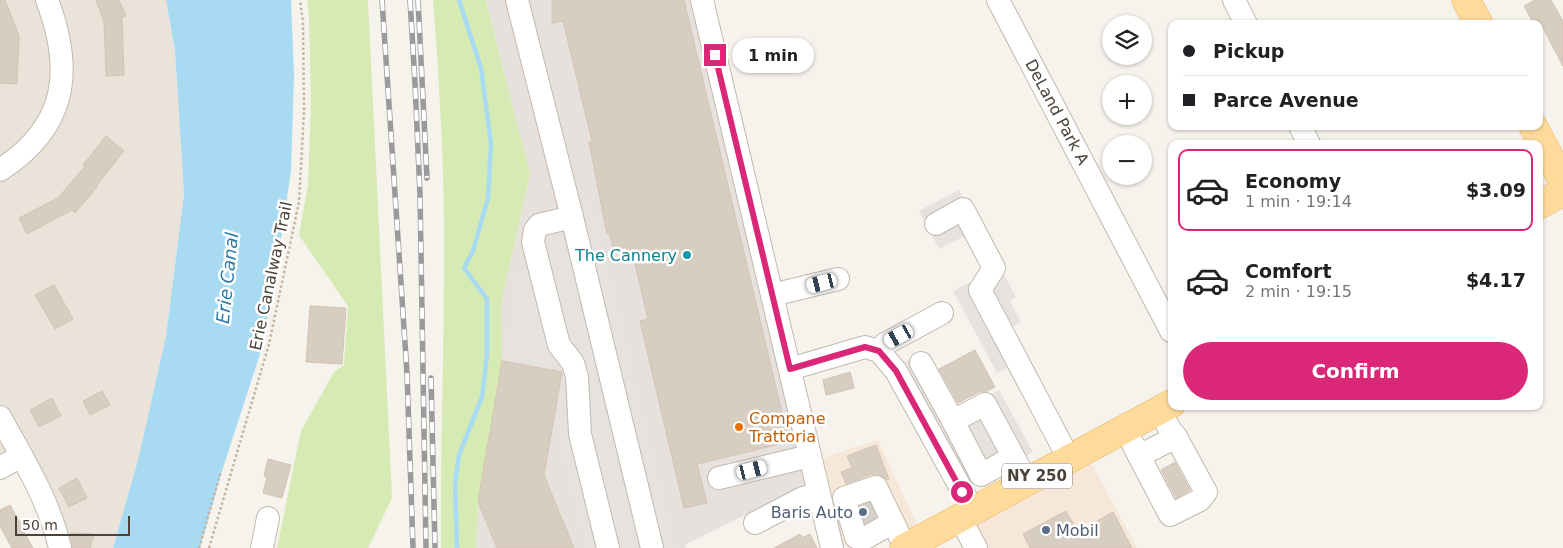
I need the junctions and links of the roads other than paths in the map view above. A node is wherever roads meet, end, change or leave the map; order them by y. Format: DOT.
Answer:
graph roads {
  1 [pos="47,0"];
  2 [pos="517,0"];
  3 [pos="702,0"];
  4 [pos="998,0"];
  5 [pos="1234,0"];
  6 [pos="1466,0"];
  7 [pos="1244,20"];
  8 [pos="1477,20"];
  9 [pos="1543,145"];
  10 [pos="0,170"];
  11 [pos="1563,182"];
  12 [pos="1563,192"];
  13 [pos="1543,204"];
  14 [pos="572,217"];
  15 [pos="936,224"];
  16 [pos="838,279"];
  17 [pos="772,296"];
  18 [pos="942,313"];
  19 [pos="1168,325"];
  20 [pos="879,351"];
  21 [pos="921,363"];
  22 [pos="790,369"];
  23 [pos="1165,407"];
  24 [pos="0,417"];
  25 [pos="953,421"];
  26 [pos="1125,428"];
  27 [pos="1176,436"];
  28 [pos="21,456"];
  29 [pos="810,456"];
  30 [pos="1140,456"];
  31 [pos="1013,457"];
  32 [pos="1069,459"];
  33 [pos="0,468"];
  34 [pos="719,478"];
  35 [pos="1027,482"];
  36 [pos="819,494"];
  37 [pos="966,514"];
  38 [pos="268,518"];
  39 [pos="755,523"];
  40 [pos="826,524"];
  41 [pos="60,548"];
  42 [pos="262,548"];
  43 [pos="608,548"];
  44 [pos="652,548"];
  45 [pos="832,548"];
  46 [pos="904,548"];
  47 [pos="976,548"];
  1 -- 10 [label="street"];
  2 -- 14 [label="street"];
  3 -- 17 [label="street"];
  4 -- 19 [label="street, DeLand Park A"];
  5 -- 7 [label="street"];
  6 -- 8 [label="main road"];
  9 -- 11 [label="main road"];
  12 -- 13 [label="main road"];
  14 -- 43 [label="street"];
  14 -- 44 [label="street"];
  15 -- 32 [label="street"];
  16 -- 17 [label="street"];
  17 -- 22 [label="street"];
  18 -- 20 [label="street"];
  20 -- 22 [label="street"];
  20 -- 37 [label="street"];
  21 -- 25 [label="street"];
  22 -- 29 [label="street"];
  23 -- 26 [label="main road, NY 250"];
  23 -- 27 [label="street"];
  24 -- 28 [label="street"];
  25 -- 31 [label="street"];
  25 -- 31 [label="street"];
  26 -- 30 [label="street"];
  26 -- 32 [label="main road, NY 250"];
  27 -- 30 [label="street"];
  27 -- 30 [label="street"];
  28 -- 33 [label="street"];
  28 -- 41 [label="street"];
  29 -- 34 [label="street"];
  29 -- 36 [label="street"];
  31 -- 35 [label="street"];
  32 -- 35 [label="main road, NY 250"];
  35 -- 37 [label="main road, NY 250"];
  36 -- 39 [label="street"];
  36 -- 40 [label="street"];
  37 -- 46 [label="main road, NY 250"];
  37 -- 47 [label="street"];
  38 -- 42 [label="street"];
  40 -- 45 [label="street"];
  40 -- 46 [label="street"];
}
